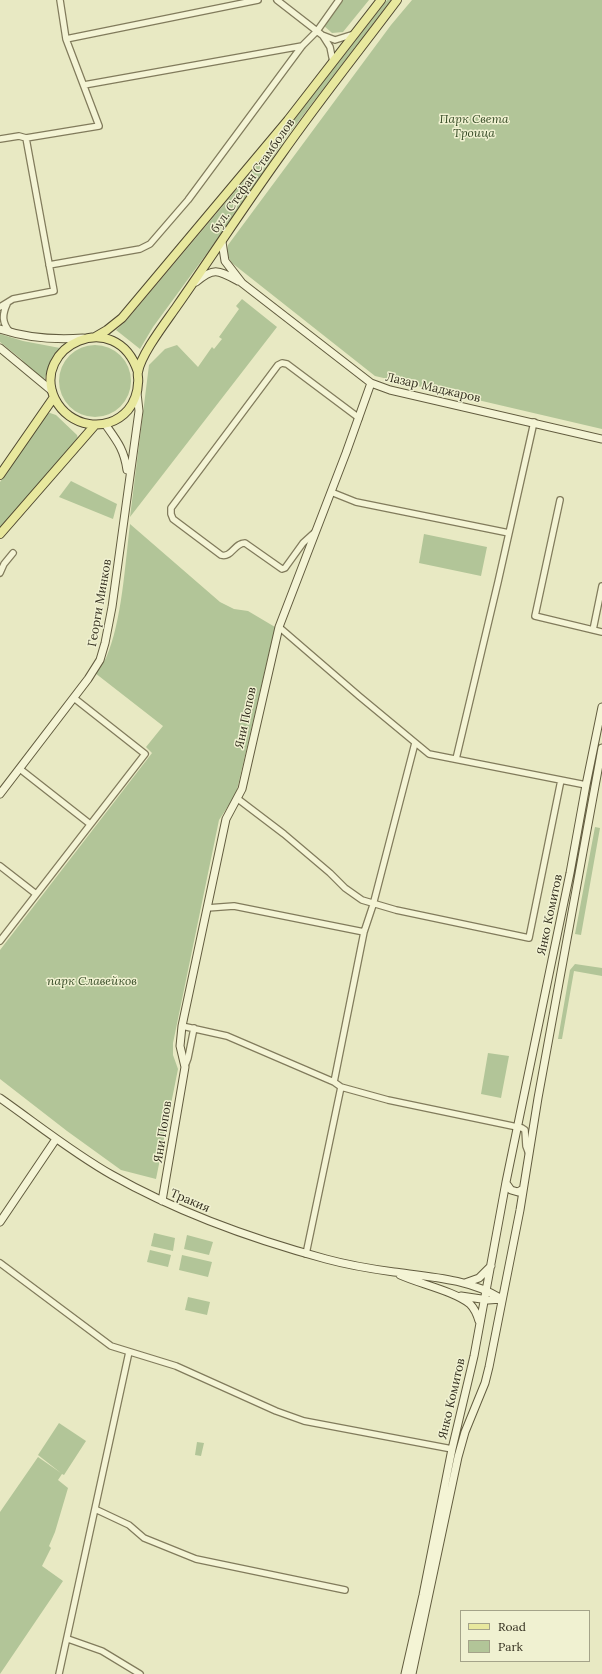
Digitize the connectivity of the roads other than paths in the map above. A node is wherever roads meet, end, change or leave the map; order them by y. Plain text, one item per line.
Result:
1 (60, 0) edge
2 (258, 0) edge
3 (277, 0) edge
4 (339, 0) edge
5 (381, 0) edge
6 (397, 0) edge
7 (317, 31) junction
8 (354, 34) junction
9 (322, 35) junction
10 (66, 39) junction
11 (302, 46) junction
12 (332, 63) junction
13 (84, 85) junction
14 (26, 138) junction
15 (0, 139) edge
16 (222, 242) junction
17 (49, 265) junction
18 (242, 283) junction
19 (192, 285) junction
20 (7, 304) junction
21 (0, 307) edge
22 (0, 329) edge
23 (10, 332) junction
24 (89, 338) junction
25 (0, 348) edge
26 (138, 372) junction
27 (371, 383) junction
28 (137, 393) junction
29 (53, 394) junction
30 (359, 418) junction
31 (534, 422) junction
32 (105, 424) junction
33 (95, 425) junction
34 (602, 439) edge
35 (0, 475) edge
36 (128, 478) junction
37 (331, 492) junction
38 (560, 500) dead end
39 (316, 532) junction
40 (509, 533) junction
41 (0, 534) edge
42 (13, 553) dead end
43 (0, 573) edge
44 (602, 586) edge
45 (279, 627) junction
46 (593, 630) junction
47 (602, 632) edge
48 (74, 698) junction
49 (602, 707) edge
50 (415, 743) junction
51 (602, 748) edge
52 (456, 759) junction
53 (20, 769) junction
54 (561, 780) junction
55 (586, 785) junction
56 (0, 794) edge
57 (238, 799) junction
58 (90, 824) junction
59 (0, 866) edge
60 (36, 894) junction
61 (373, 904) junction
62 (207, 908) junction
63 (364, 932) junction
64 (0, 941) edge
65 (182, 1026) junction
66 (194, 1028) junction
67 (184, 1067) junction
68 (334, 1082) junction
69 (341, 1087) junction
70 (0, 1098) edge
71 (517, 1127) junction
72 (56, 1139) junction
73 (529, 1154) junction
74 (506, 1182) junction
75 (523, 1189) junction
76 (162, 1201) junction
77 (0, 1222) edge
78 (306, 1254) junction
79 (0, 1263) edge
80 (491, 1266) junction
81 (394, 1272) junction
82 (464, 1283) junction
83 (486, 1290) junction
84 (451, 1294) junction
85 (502, 1299) junction
86 (484, 1300) junction
87 (480, 1323) junction
88 (129, 1352) junction
89 (452, 1449) junction
90 (95, 1509) junction
91 (345, 1590) dead end
92 (68, 1639) junction
93 (59, 1674) edge
94 (140, 1674) edge
95 (405, 1674) edge
96 (412, 1674) edge

1 - 10 street
2 - 10 street
3 - 7 street
4 - 7 street
5 - 8 main road, бул. Стефан Стамболов
6 - 16 main road, бул. Стефан Стамболов
7 - 9 street
7 - 11 street
8 - 9 street
8 - 12 main road, бул. Стефан Стамболов
9 - 12 street
10 - 13 street
11 - 13 street
11 - 17 street
12 - 24 main road, бул. Стефан Стамболов
13 - 14 street
14 - 15 street
14 - 17 street
16 - 18 main road, Лазар Маджаров
16 - 19 main road, бул. Стефан Стамболов
17 - 20 street
18 - 19 main road, Лазар Маджаров
18 - 27 main road, Лазар Маджаров
19 - 26 main road, бул. Стефан Стамболов
20 - 21 street
20 - 23 street
22 - 23 main road
23 - 24 main road
24 - 26 main road
24 - 29 main road
25 - 29 main road
26 - 28 main road
27 - 30 main road, Яни Попов
27 - 31 main road, Лазар Маджаров
28 - 32 main road
28 - 36 main road, Георги Минков
29 - 33 main road
29 - 35 main road
30 - 37 main road, Яни Попов
30 - 39 street
31 - 34 main road, Лазар Маджаров
31 - 40 street
32 - 33 main road
32 - 36 main road, Георги Минков
33 - 41 main road
36 - 48 main road, Георги Минков
37 - 39 main road, Яни Попов
37 - 40 street
38 - 46 street
39 - 45 main road, Яни Попов
40 - 52 street
42 - 43 street
44 - 46 street
45 - 50 street
45 - 57 main road, Яни Попов
46 - 47 street
48 - 53 main road, Георги Минков
48 - 58 street
49 - 55 main road, Янко Комитов
50 - 52 street
50 - 61 street
51 - 73 main road, Янко Комитов
52 - 54 street
53 - 56 main road, Георги Минков
53 - 58 street
54 - 55 street
54 - 61 street
55 - 71 main road, Янко Комитов
57 - 61 street
57 - 62 main road, Яни Попов
58 - 60 street
59 - 60 street
60 - 64 street
61 - 63 street
62 - 63 street
62 - 65 main road, Яни Попов
63 - 68 street
65 - 66 street
65 - 67 main road, Яни Попов
66 - 67 street, Яни Попов
66 - 68 street
67 - 76 main road, Яни Попов
68 - 69 street
69 - 71 street
69 - 78 street
70 - 72 main road, Тракия
71 - 73 street, Янко Комитов
71 - 74 main road, Янко Комитов
72 - 76 main road, Тракия
72 - 77 main road
73 - 75 main road, Янко Комитов
74 - 75 main road
74 - 80 main road, Янко Комитов
75 - 85 main road, Янко Комитов
76 - 78 main road, Тракия
78 - 81 main road, Тракия
79 - 88 street
80 - 82 main road
80 - 83 main road, Янко Комитов
81 - 82 main road, Тракия
81 - 84 main road, Тракия
82 - 83 main road, Тракия
83 - 85 main road, Тракия
83 - 86 main road, Янко Комитов
84 - 86 main road
84 - 87 main road
85 - 86 main road
85 - 96 main road, Янко Комитов
86 - 87 main road, Янко Комитов
87 - 89 main road, Янко Комитов
88 - 89 street
88 - 90 street
89 - 95 main road, Янко Комитов
90 - 91 street
90 - 92 street
92 - 93 street
92 - 94 street

